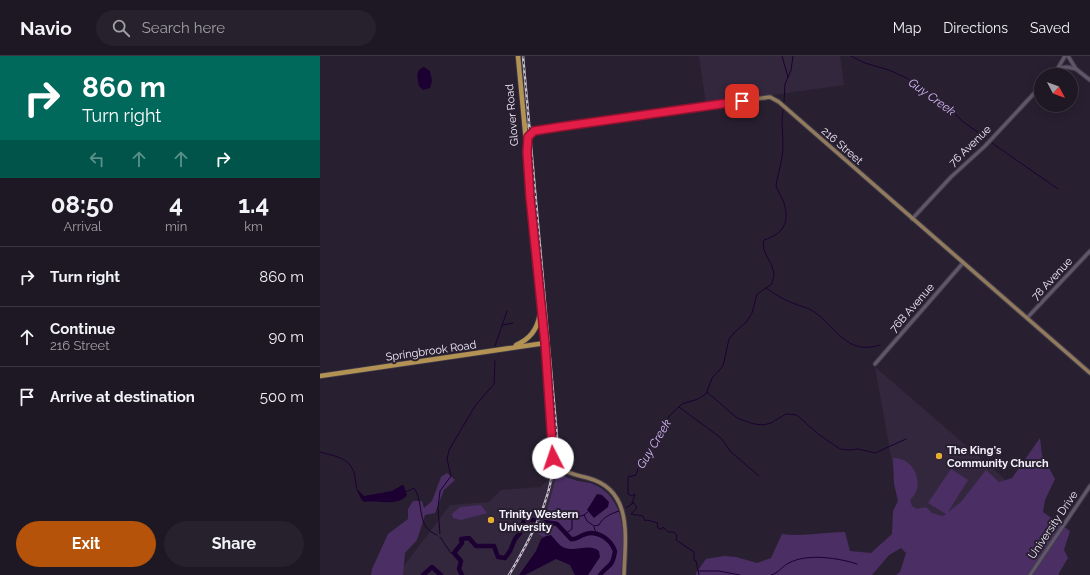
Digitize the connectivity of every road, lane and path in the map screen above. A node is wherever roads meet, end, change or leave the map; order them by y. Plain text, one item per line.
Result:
1 (517, 56) edge
2 (1065, 56) edge
3 (1068, 56) edge
4 (1058, 68) joint
5 (1072, 68) edge
6 (1075, 68) edge
7 (1078, 71) edge
8 (1090, 80) edge
9 (1034, 94) edge
10 (524, 127) junction
11 (559, 127) junction
12 (534, 131) junction
13 (527, 152) junction
14 (530, 197) junction
15 (912, 219) junction
16 (1090, 251) edge
17 (963, 263) junction
18 (540, 308) junction
19 (1027, 318) junction
20 (545, 343) junction
21 (504, 349) junction
22 (875, 364) dead end
23 (1090, 374) edge
24 (320, 376) edge
25 (1090, 486) edge
26 (624, 575) edge
27 (1030, 575) edge

1 - 10 highway, Glover Road
2 - 4 street
3 - 6 street
4 - 5 street
7 - 8 street
9 - 15 street, 76 Avenue
10 - 11 main road, 216 Street
10 - 12 main road
10 - 13 highway, Glover Road
10 - 14 highway, Glover Road
11 - 12 main road
11 - 15 main road, 216 Street
12 - 13 highway
13 - 14 highway, Glover Road
14 - 18 highway, Glover Road
15 - 17 main road, 216 Street
16 - 19 street, 78 Avenue
17 - 19 main road, 216 Street
17 - 22 street, 76B Avenue
18 - 20 highway, Glover Road
18 - 21 highway
19 - 23 main road, 216 Street
20 - 21 highway, Springbrook Road
20 - 26 main road, Glover Road
21 - 24 highway, Springbrook Road
25 - 27 street, University Drive

